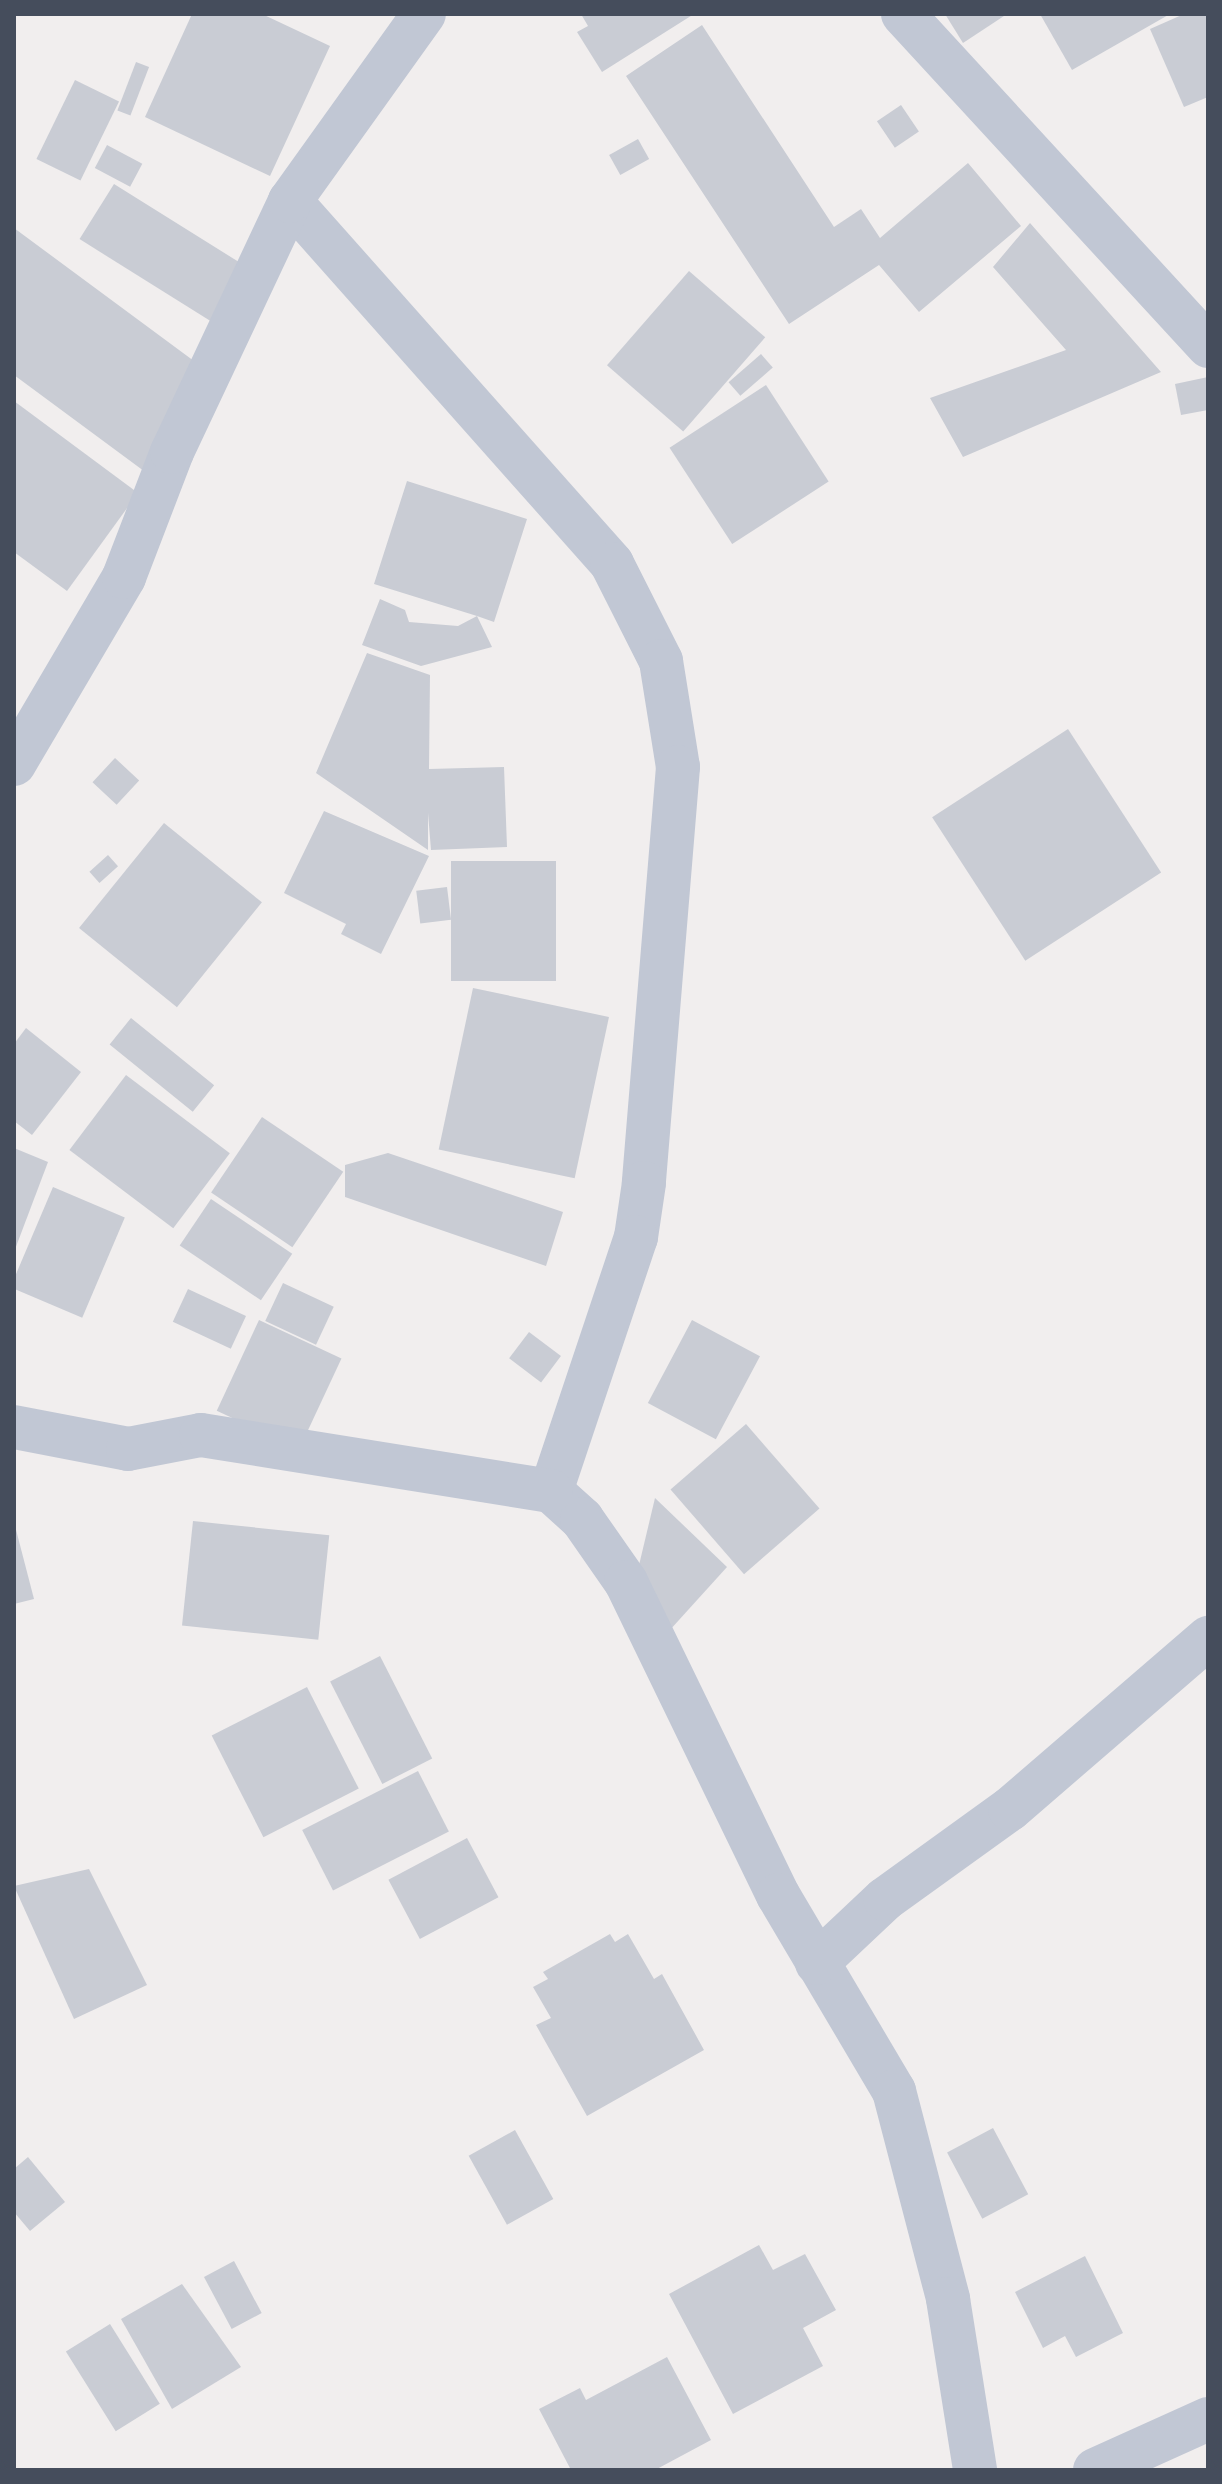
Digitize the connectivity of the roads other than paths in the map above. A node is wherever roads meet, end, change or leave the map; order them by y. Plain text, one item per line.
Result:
1 (424, 14) edge
2 (903, 14) edge
3 (290, 201) junction
4 (1208, 346) edge
5 (14, 764) edge
6 (14, 1427) edge
7 (551, 1491) junction
8 (1208, 1638) edge
9 (817, 1963) junction
10 (1208, 2419) edge
11 (975, 2470) edge
12 (1095, 2470) edge

1 - 3 street
2 - 4 street
3 - 5 street
3 - 7 street
6 - 7 street
7 - 9 street
8 - 9 street
9 - 11 street
10 - 12 street

